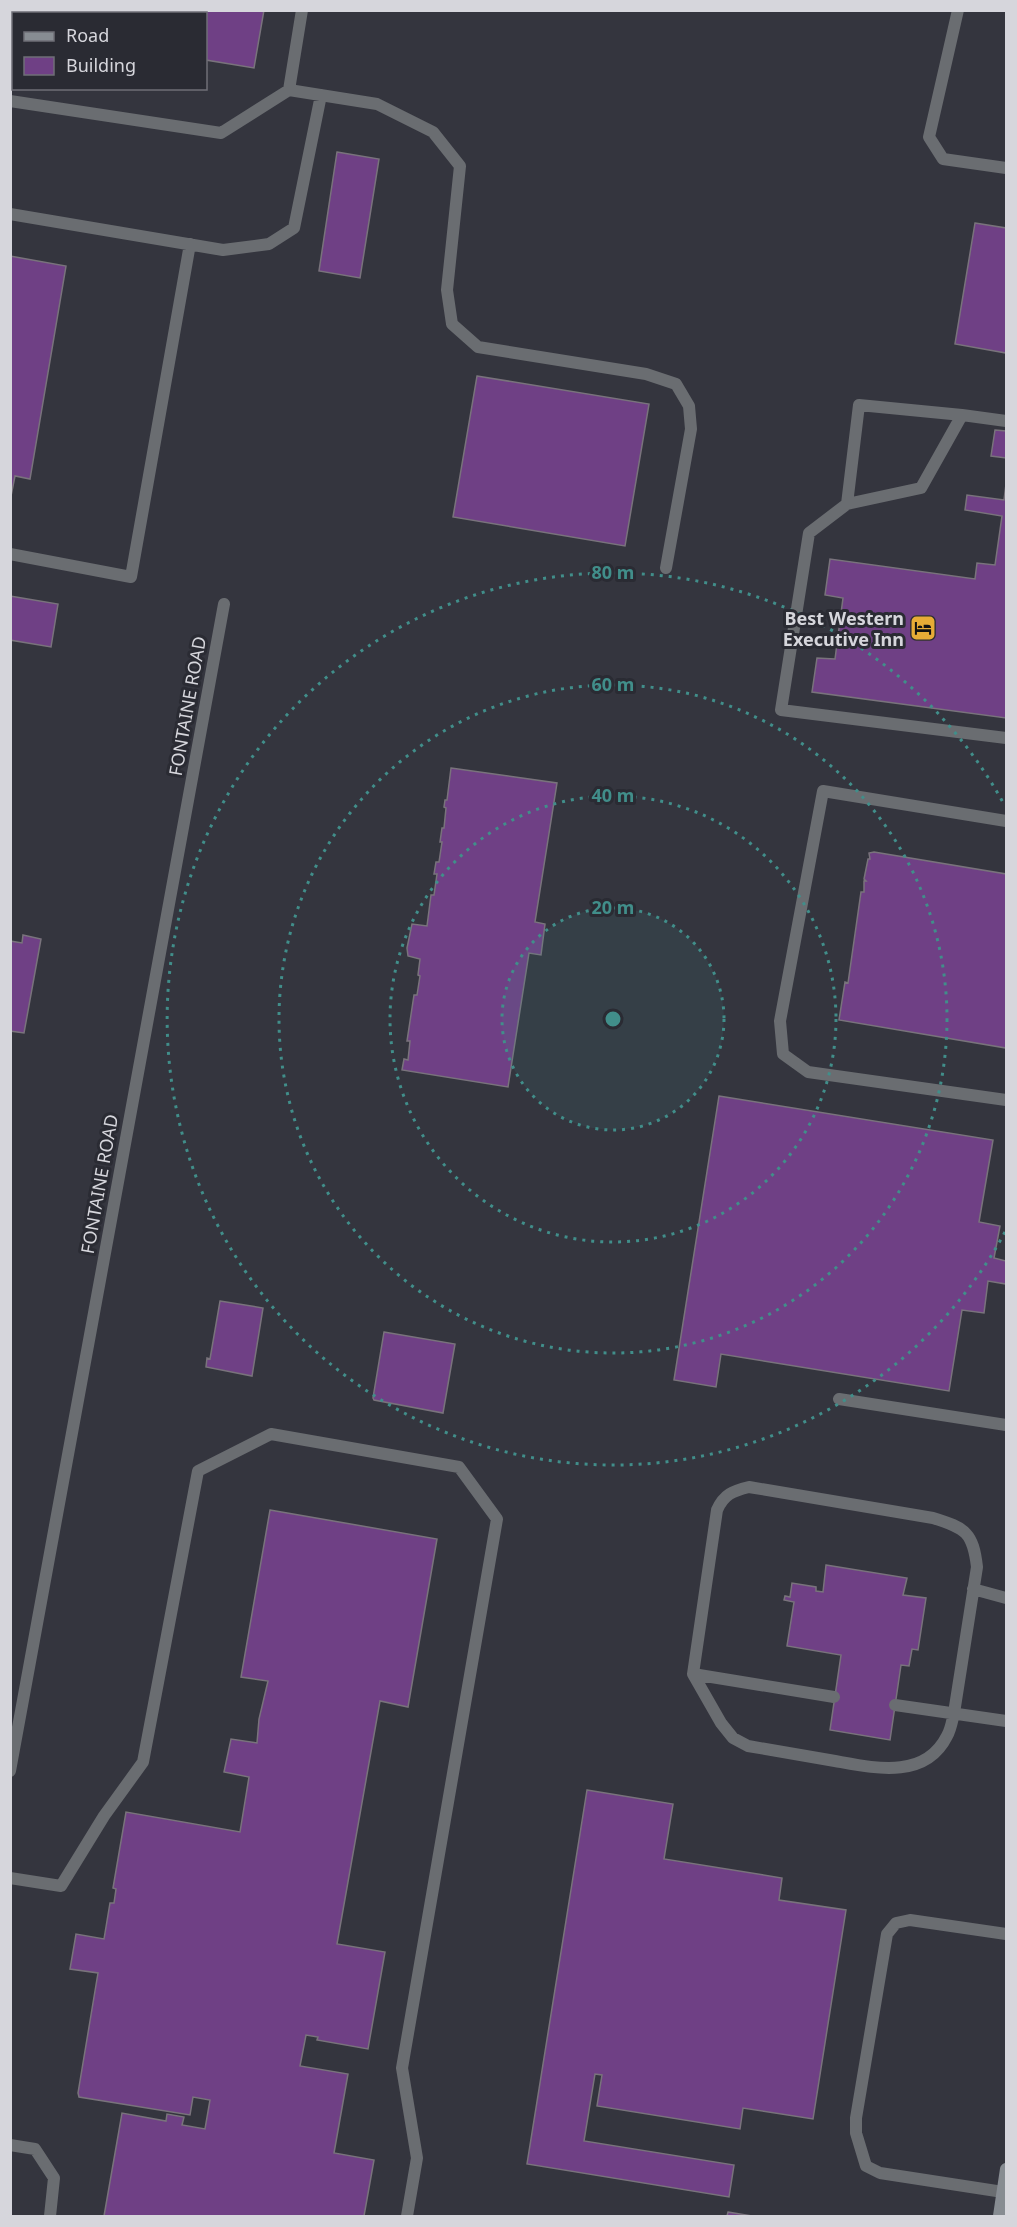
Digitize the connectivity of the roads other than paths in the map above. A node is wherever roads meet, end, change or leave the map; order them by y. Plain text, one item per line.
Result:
1 (302, 10) edge
2 (958, 10) edge
3 (289, 90) junction
4 (321, 95) junction
5 (10, 101) edge
6 (1006, 168) edge
7 (10, 214) edge
8 (190, 244) junction
9 (962, 415) junction
10 (1006, 421) edge
11 (847, 504) junction
12 (10, 554) edge
13 (666, 568) dead end
14 (224, 604) dead end
15 (1006, 738) edge
16 (1006, 821) edge
17 (1006, 1100) edge
18 (839, 1399) dead end
19 (1006, 1425) edge
20 (973, 1589) junction
21 (1006, 1598) edge
22 (693, 1674) junction
23 (834, 1697) dead end
24 (895, 1705) dead end
25 (954, 1713) junction
26 (1006, 1721) edge
27 (10, 1771) edge
28 (10, 1878) edge
29 (1006, 1934) edge
30 (10, 2145) edge
31 (1006, 2169) edge
32 (1003, 2192) junction
33 (50, 2217) edge
34 (407, 2217) edge
35 (999, 2217) edge

1 - 3 street
2 - 6 street
3 - 4 street
3 - 5 street
4 - 8 street
4 - 13 street
7 - 8 street
8 - 12 street
9 - 10 street
9 - 11 street
9 - 11 street
11 - 15 street
14 - 27 street, FONTAINE ROAD
16 - 17 street
18 - 19 street
20 - 21 street
20 - 22 street
20 - 25 street
22 - 23 street
22 - 25 street
24 - 25 street
25 - 26 street
28 - 34 street
29 - 32 street
30 - 33 street
31 - 32 main road
32 - 35 main road

